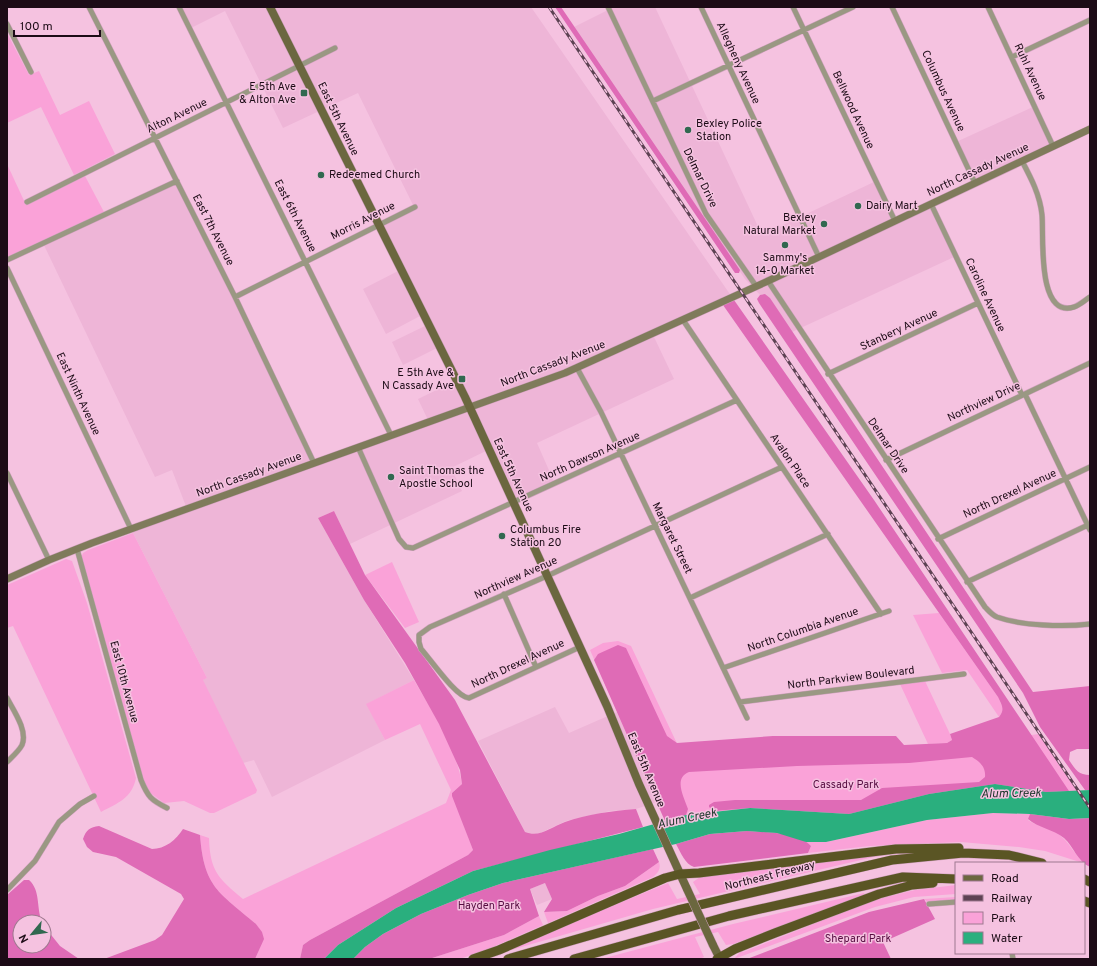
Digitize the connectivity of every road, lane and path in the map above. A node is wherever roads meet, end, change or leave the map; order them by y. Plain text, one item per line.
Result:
1 (89, 7) edge
2 (179, 7) edge
3 (270, 7) edge
4 (608, 7) edge
5 (701, 7) edge
6 (793, 7) edge
7 (853, 7) edge
8 (892, 7) edge
9 (988, 7) edge
10 (1090, 20) edge
11 (7, 24) edge
12 (804, 30) junction
13 (335, 48) dead end
14 (1012, 57) junction
15 (729, 65) junction
16 (299, 66) junction
17 (31, 72) dead end
18 (653, 101) junction
19 (227, 102) junction
20 (1089, 131) edge
21 (155, 137) junction
22 (1053, 146) junction
23 (1022, 161) junction
24 (177, 181) junction
25 (975, 183) junction
26 (27, 202) dead end
27 (931, 204) junction
28 (415, 207) dead end
29 (895, 221) junction
30 (378, 224) junction
31 (819, 257) junction
32 (7, 260) edge
33 (306, 261) junction
34 (7, 268) edge
35 (768, 281) junction
36 (756, 286) junction
37 (235, 297) junction
38 (1090, 297) edge
39 (978, 303) junction
40 (683, 320) junction
41 (1090, 363) edge
42 (577, 368) junction
43 (828, 374) junction
44 (1023, 394) junction
45 (737, 400) junction
46 (470, 407) junction
47 (391, 435) junction
48 (358, 447) junction
49 (621, 454) junction
50 (886, 460) junction
51 (314, 463) junction
52 (782, 467) junction
53 (1090, 467) edge
54 (7, 473) edge
55 (1065, 479) junction
56 (514, 502) junction
57 (655, 526) junction
58 (1089, 527) edge
59 (131, 529) junction
60 (828, 534) junction
61 (938, 539) junction
62 (77, 549) junction
63 (49, 560) junction
64 (547, 576) junction
65 (7, 579) edge
66 (967, 582) junction
67 (504, 594) junction
68 (690, 598) junction
69 (889, 611) dead end
70 (881, 614) junction
71 (1090, 624) edge
72 (580, 647) junction
73 (536, 667) junction
74 (723, 668) junction
75 (964, 674) dead end
76 (7, 698) edge
77 (465, 698) joint
78 (740, 702) junction
79 (747, 718) dead end
80 (7, 762) edge
81 (94, 796) dead end
82 (168, 808) dead end
83 (1000, 854) junction
84 (1038, 862) edge
85 (680, 874) junction
86 (955, 880) edge
87 (955, 880) edge
88 (7, 890) edge
89 (955, 902) edge
90 (929, 904) dead end
91 (473, 959) edge
92 (508, 959) edge
93 (574, 959) edge
94 (719, 959) edge

1 - 21 street, East 7th Avenue
2 - 19 street, East 6th Avenue
3 - 16 main road, East 5th Avenue
4 - 18 street, Delmar Drive
5 - 15 street, Allegheny Avenue
6 - 12 street, Bellwood Avenue
7 - 12 street
8 - 25 street, Columbus Avenue
9 - 14 street, Ruhl Avenue
10 - 14 street
11 - 17 street
12 - 15 street
12 - 29 street, Bellwood Avenue
13 - 16 street, Alton Avenue
14 - 22 street, Ruhl Avenue
15 - 18 street
15 - 31 street, Allegheny Avenue
16 - 19 street, Alton Avenue
16 - 30 main road, East 5th Avenue
18 - 36 street, Delmar Drive
19 - 21 street, Alton Avenue
19 - 33 street, East 6th Avenue
20 - 22 street, North Cassady Avenue
21 - 24 street, East 7th Avenue
21 - 26 street, Alton Avenue
22 - 23 street, North Cassady Avenue
23 - 25 street, North Cassady Avenue
23 - 38 street
24 - 32 street
24 - 37 street, East 7th Avenue
25 - 27 street, North Cassady Avenue
27 - 29 street, North Cassady Avenue
27 - 39 street, Caroline Avenue
28 - 30 street, Morris Avenue
29 - 31 street, North Cassady Avenue
30 - 33 street, Morris Avenue
30 - 46 main road, East 5th Avenue
31 - 35 street, North Cassady Avenue
33 - 37 street, Morris Avenue
33 - 47 street, East 6th Avenue
34 - 59 street, East Ninth Avenue
35 - 36 street, North Cassady Avenue
35 - 43 street, Delmar Drive
36 - 40 street, North Cassady Avenue
37 - 51 street, East 7th Avenue
39 - 43 street, Stanbery Avenue
39 - 44 street, Caroline Avenue
40 - 42 street, North Cassady Avenue
40 - 45 street, Avalon Place
41 - 44 street, Northview Drive
42 - 46 street, North Cassady Avenue
42 - 49 street, Margaret Street
43 - 50 street, Delmar Drive
44 - 50 street, Northview Drive
44 - 55 street, Caroline Avenue
45 - 49 street, North Dawson Avenue
45 - 52 street, Avalon Place
46 - 47 street, North Cassady Avenue
46 - 56 main road, East 5th Avenue
47 - 48 street, North Cassady Avenue
48 - 51 street, North Cassady Avenue
48 - 56 street, North Dawson Avenue
49 - 56 street, North Dawson Avenue
49 - 57 street, Margaret Street
50 - 61 street, Delmar Drive
51 - 59 street, North Cassady Avenue
52 - 57 street, Northview Avenue
52 - 60 street, Avalon Place
53 - 55 street, North Drexel Avenue
54 - 63 street
55 - 58 street, Caroline Avenue
55 - 61 street, North Drexel Avenue
56 - 64 main road, East 5th Avenue
57 - 64 street, Northview Avenue
57 - 68 street, Margaret Street
58 - 66 street
59 - 62 street, North Cassady Avenue
60 - 68 street
60 - 70 street, Avalon Place
61 - 66 street, Delmar Drive
62 - 63 street, North Cassady Avenue
62 - 82 street, East 10th Avenue
63 - 65 street, North Cassady Avenue
64 - 67 street, Northview Avenue
64 - 72 main road, East 5th Avenue
66 - 71 street, Delmar Drive
67 - 73 street
67 - 77 street, Northview Avenue
68 - 74 street, Margaret Street
69 - 70 street, North Columbia Avenue
70 - 74 street, North Columbia Avenue
72 - 73 street, North Drexel Avenue
72 - 85 main road, East 5th Avenue
73 - 77 street, North Drexel Avenue
74 - 78 street, Margaret Street
75 - 78 street, North Parkview Boulevard
76 - 80 street
78 - 79 street, Margaret Street
81 - 88 street
83 - 84 highway, Northeast Freeway
83 - 85 highway
83 - 92 highway, Northeast Freeway
85 - 91 highway
85 - 94 main road, East 5th Avenue, bridge
86 - 94 highway
87 - 93 highway
89 - 90 street

